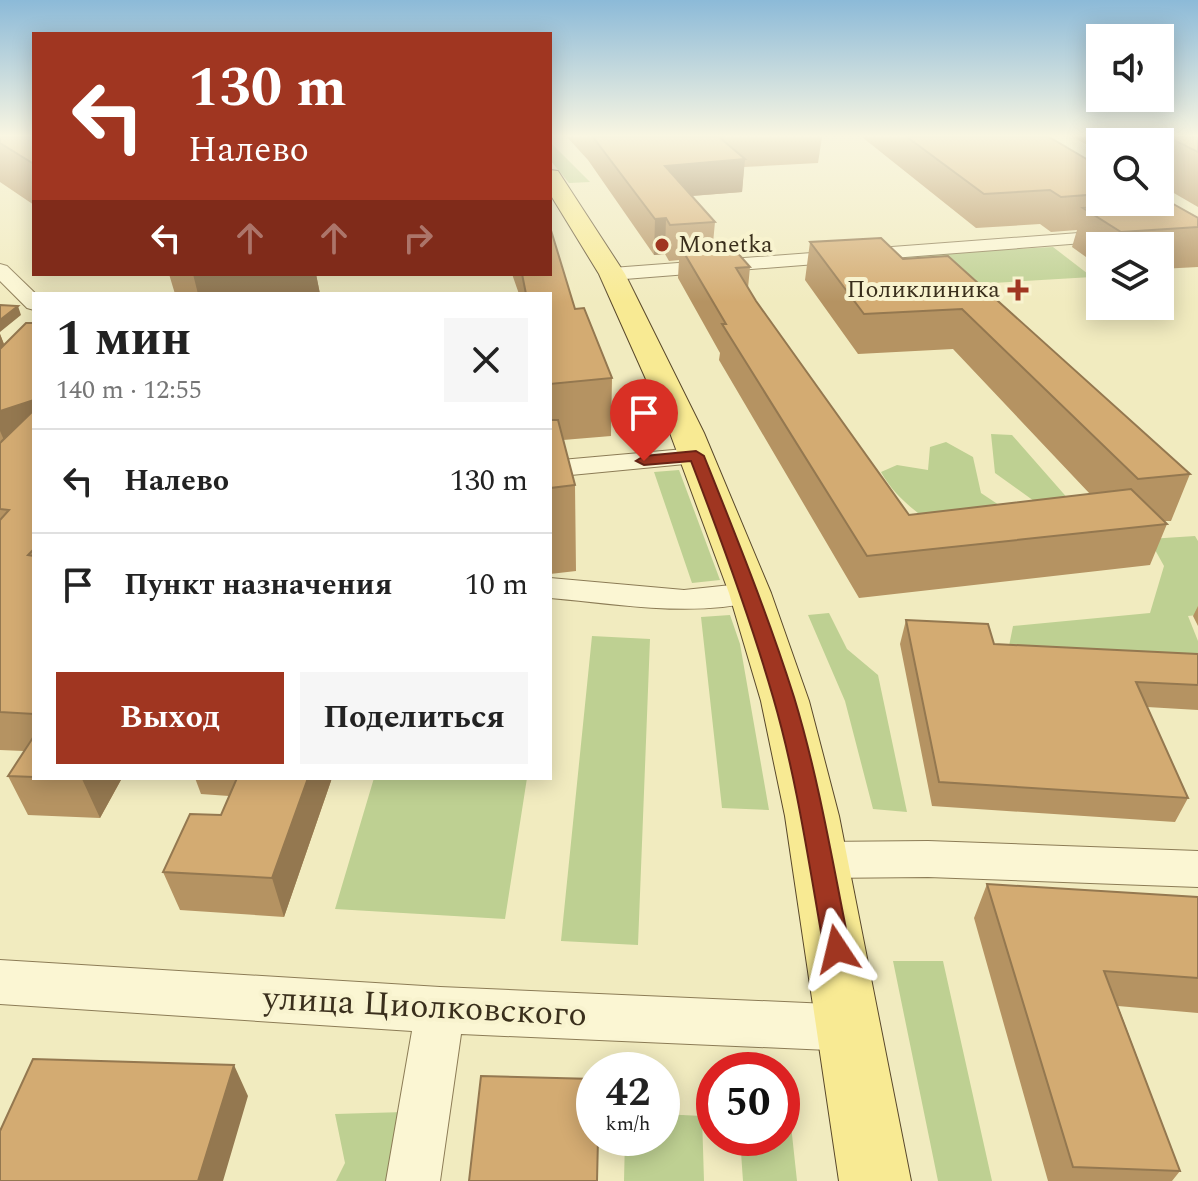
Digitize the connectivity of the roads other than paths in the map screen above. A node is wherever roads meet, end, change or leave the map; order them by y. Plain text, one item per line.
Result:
1 (560, 192) edge
2 (1198, 229) edge
3 (0, 270) edge
4 (612, 274) junction
5 (32, 302) edge
6 (591, 438) dead end
7 (696, 456) junction
8 (600, 465) junction
9 (552, 469) edge
10 (552, 588) edge
11 (750, 593) junction
12 (820, 860) junction
13 (1198, 869) edge
14 (0, 982) edge
15 (440, 1010) junction
16 (851, 1028) junction
17 (413, 1181) edge
18 (875, 1181) edge

1 - 4 main road
2 - 4 street
3 - 5 street
4 - 7 main road
6 - 8 street
7 - 8 street
7 - 11 main road
8 - 9 street
10 - 11 street
11 - 12 main road
12 - 13 street
12 - 16 main road
14 - 15 street, улица Циолковского
15 - 16 street, улица Циолковского
15 - 17 street
16 - 18 main road

